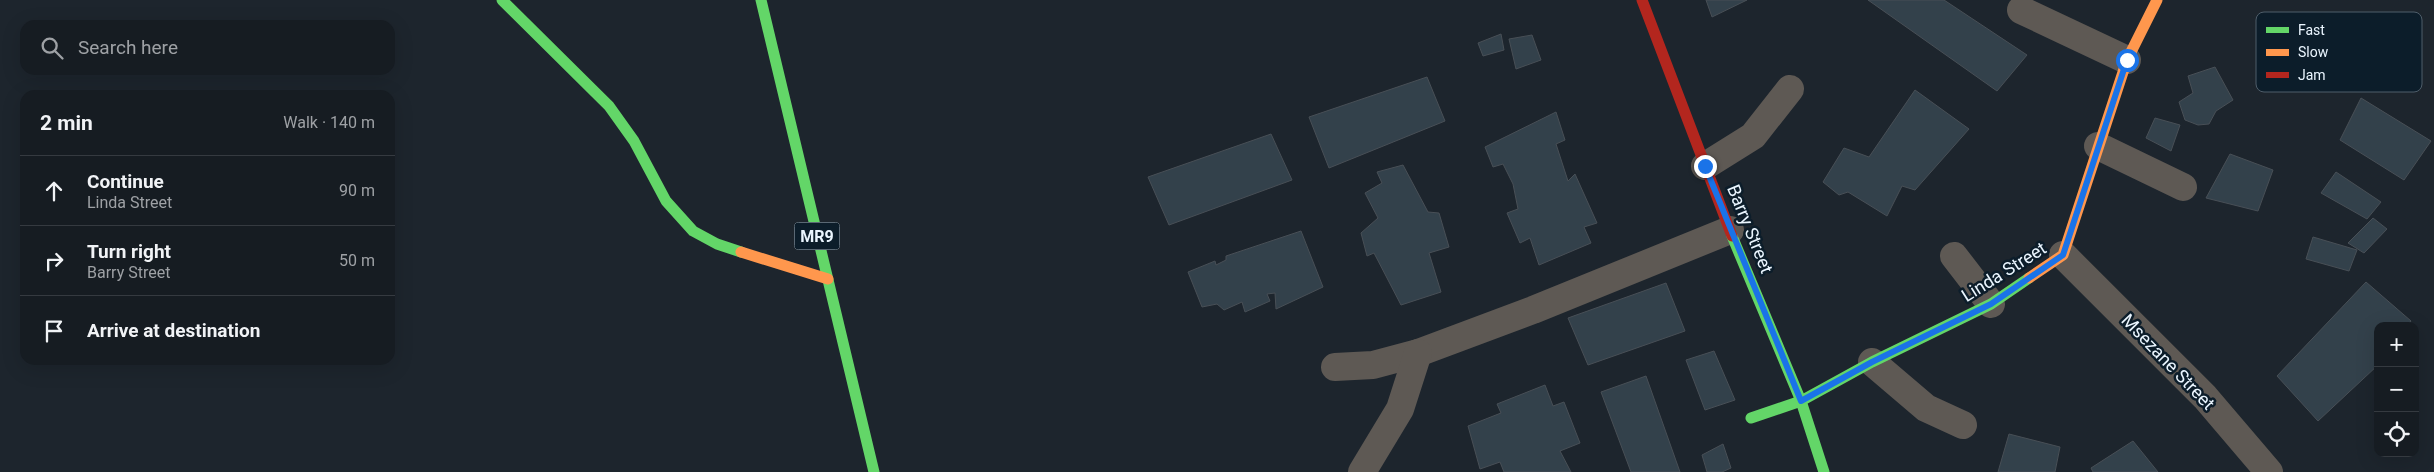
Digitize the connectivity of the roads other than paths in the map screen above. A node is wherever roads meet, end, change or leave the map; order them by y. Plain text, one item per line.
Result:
1 (502, 0) edge
2 (761, 0) edge
3 (1642, 0) edge
4 (2157, 0) edge
5 (2021, 10) dead end
6 (2127, 60) junction
7 (1790, 89) dead end
8 (2098, 146) junction
9 (1705, 166) junction
10 (2183, 187) dead end
11 (1730, 230) junction
12 (2063, 255) junction
13 (1954, 256) dead end
14 (828, 279) junction
15 (1991, 304) junction
16 (1418, 353) junction
17 (1872, 362) junction
18 (1335, 366) dead end
19 (1801, 401) junction
20 (1751, 418) dead end
21 (1963, 425) dead end
22 (874, 472) edge
23 (1362, 472) edge
24 (1824, 472) edge
25 (2269, 472) edge

1 - 14 street
2 - 14 street, MR9
3 - 9 street, Barry Street
4 - 6 street, Linda Street
5 - 6 street
6 - 8 street, Linda Street
7 - 9 street
8 - 10 street
8 - 12 street, Linda Street
9 - 11 street, Barry Street
11 - 16 street
11 - 19 street, Barry Street
12 - 15 street, Linda Street
12 - 25 street, Msezane Street
13 - 15 street
14 - 22 street, MR9
15 - 17 street, Linda Street
16 - 18 street
16 - 23 street
17 - 19 street, Linda Street
17 - 21 street
19 - 20 street, Linda Street
19 - 24 street, Barry Street

